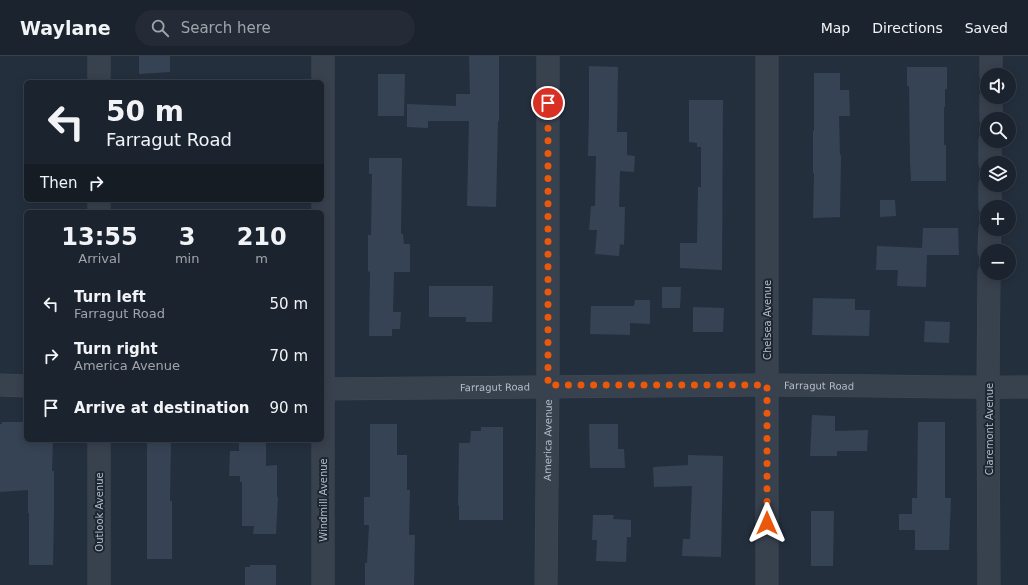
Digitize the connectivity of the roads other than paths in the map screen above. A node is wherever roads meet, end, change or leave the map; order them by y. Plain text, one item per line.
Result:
1 (99, 56) edge
2 (322, 56) edge
3 (548, 56) edge
4 (767, 56) edge
5 (991, 56) edge
6 (991, 68) edge
7 (99, 80) edge
8 (322, 80) edge
9 (989, 280) edge
10 (0, 385) edge
11 (548, 385) junction
12 (767, 385) junction
13 (24, 386) edge
14 (988, 387) junction
15 (1028, 387) edge
16 (324, 389) edge
17 (99, 442) edge
18 (322, 442) edge
19 (99, 585) edge
20 (323, 585) edge
21 (546, 585) edge
22 (767, 585) edge
23 (989, 585) edge

1 - 7 street
2 - 8 street, Windmill Avenue
3 - 11 street, America Avenue
4 - 12 street, Chelsea Avenue
5 - 6 street
9 - 14 street, Claremont Avenue
10 - 13 street
11 - 12 street, Farragut Road
11 - 16 street, Farragut Road
11 - 21 street, America Avenue
12 - 14 street, Farragut Road
12 - 22 street, Chelsea Avenue
14 - 15 street, Farragut Road
14 - 23 street, Claremont Avenue
17 - 19 street, Outlook Avenue
18 - 20 street, Windmill Avenue

